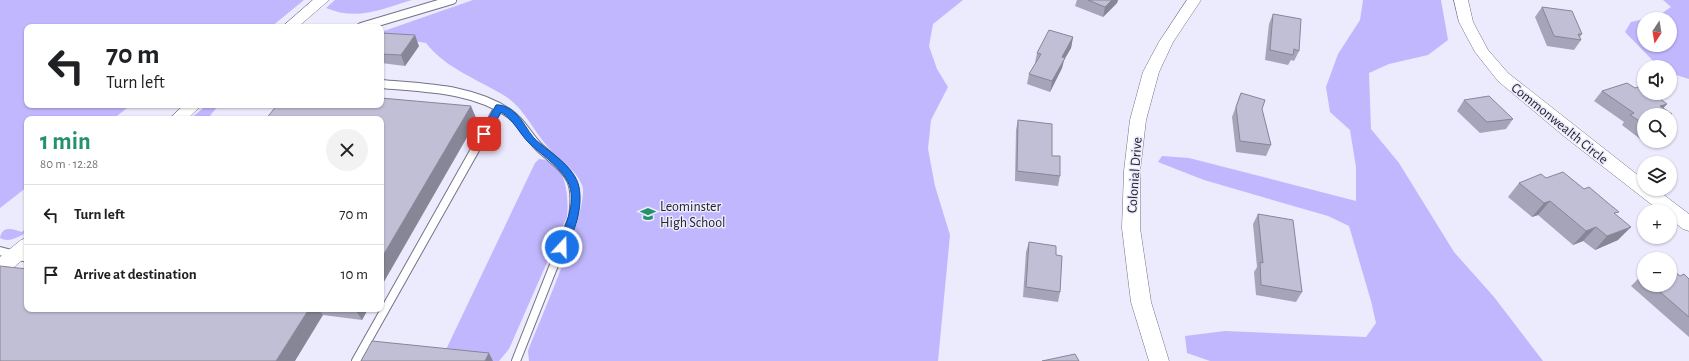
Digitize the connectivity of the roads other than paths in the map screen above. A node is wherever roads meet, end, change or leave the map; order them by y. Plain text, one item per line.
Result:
1 (322, 0) edge
2 (452, 0) edge
3 (1194, 0) edge
4 (1461, 0) edge
5 (294, 24) edge
6 (371, 24) edge
7 (384, 84) edge
8 (499, 107) junction
9 (190, 108) edge
10 (181, 116) edge
11 (1689, 224) edge
12 (384, 311) edge
13 (384, 312) edge
14 (356, 361) edge
15 (516, 361) edge
16 (1159, 361) edge

1 - 5 street
2 - 6 lane
3 - 16 street, Colonial Drive
4 - 11 street, Commonwealth Circle
7 - 8 lane
8 - 12 lane
8 - 15 lane
9 - 10 street
13 - 14 lane

